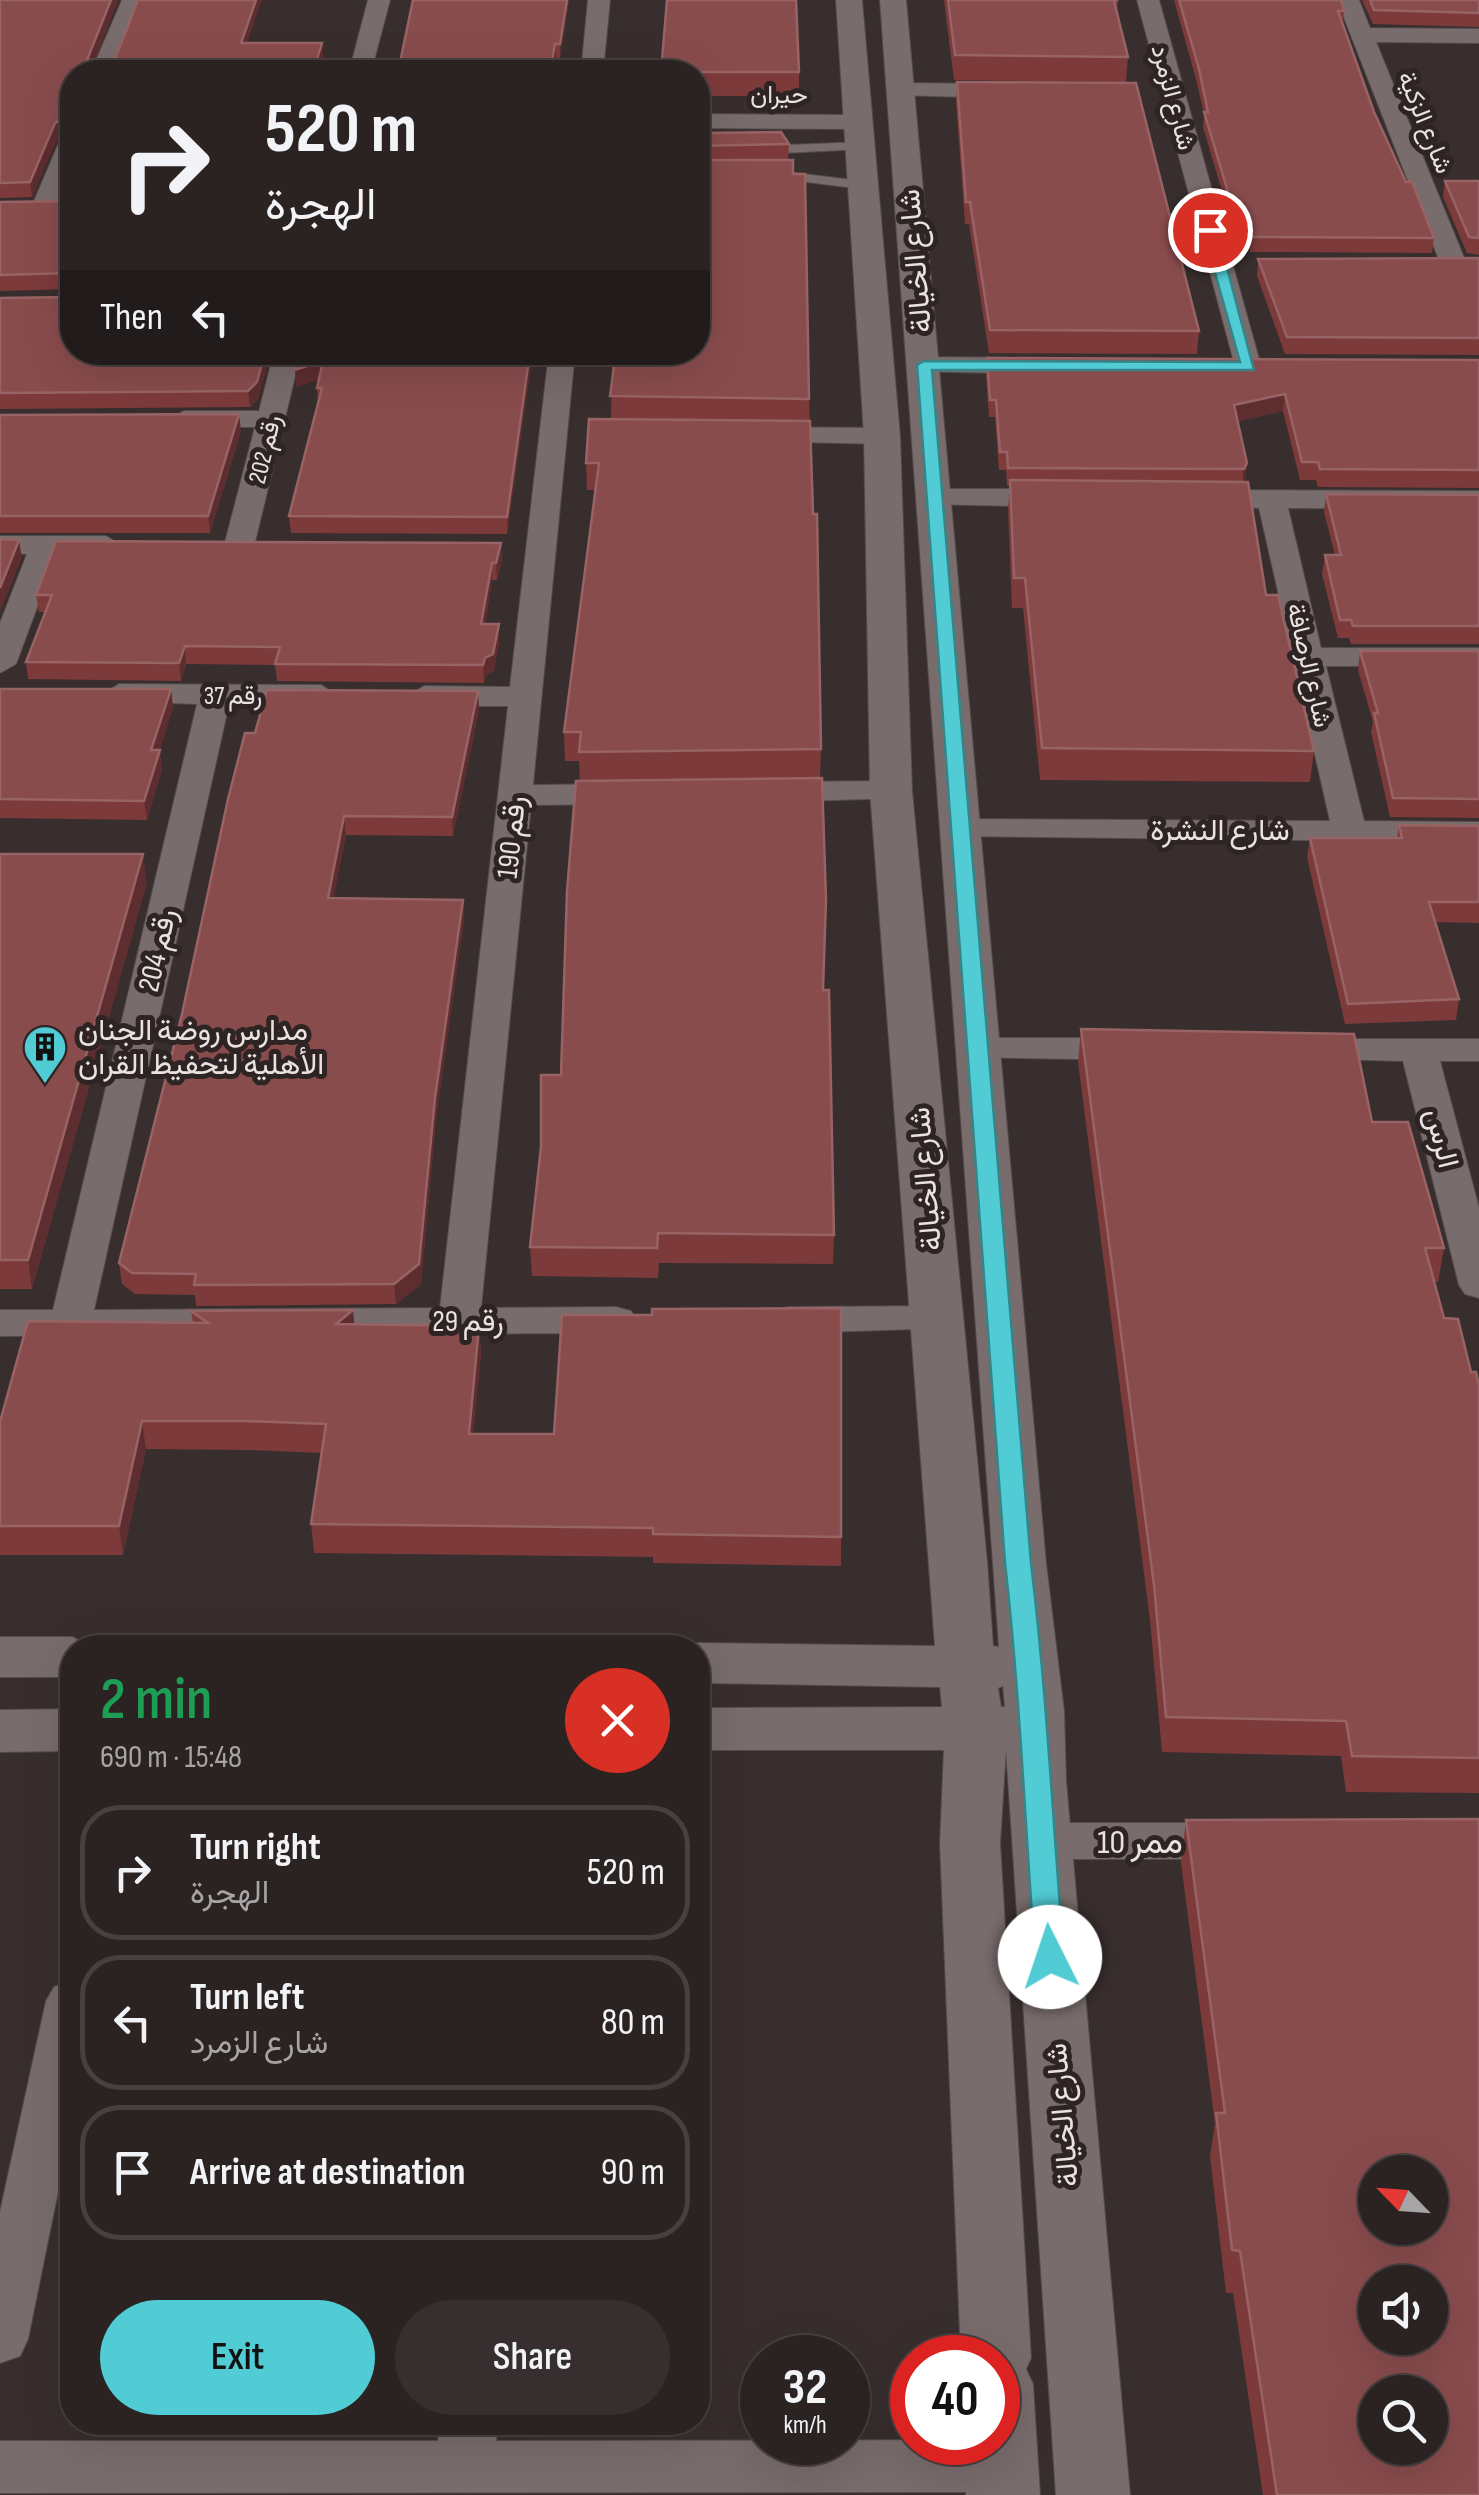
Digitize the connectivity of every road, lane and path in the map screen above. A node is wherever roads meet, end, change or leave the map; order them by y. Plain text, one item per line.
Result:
1 (134, 0) edge
2 (378, 0) edge
3 (599, 0) edge
4 (849, 0) edge
5 (894, 0) edge
6 (1148, 0) edge
7 (1348, 0) edge
8 (1362, 35) junction
9 (1479, 36) edge
10 (107, 60) edge
11 (363, 60) edge
12 (593, 60) edge
13 (901, 90) junction
14 (1036, 92) edge
15 (710, 123) edge
16 (755, 150) edge
17 (861, 151) junction
18 (60, 168) edge
19 (757, 176) edge
20 (14, 208) edge
21 (43, 208) junction
22 (60, 208) edge
23 (1456, 265) edge
24 (285, 365) edge
25 (562, 365) edge
26 (924, 365) junction
27 (1077, 366) edge
28 (1210, 366) edge
29 (155, 419) edge
30 (271, 419) junction
31 (727, 434) edge
32 (882, 436) junction
33 (933, 498) junction
34 (1092, 498) edge
35 (1172, 499) edge
36 (1271, 499) junction
37 (1479, 500) edge
38 (0, 545) edge
39 (45, 545) junction
40 (142, 546) edge
41 (200, 546) edge
42 (239, 546) junction
43 (277, 546) edge
44 (503, 547) edge
45 (541, 547) junction
46 (890, 656) junction
47 (1308, 657) junction
48 (1479, 657) edge
49 (946, 658) junction
50 (0, 664) edge
51 (78, 694) edge
52 (215, 694) junction
53 (351, 696) edge
54 (390, 696) edge
55 (526, 696) junction
56 (892, 728) junction
57 (952, 740) junction
58 (891, 792) junction
59 (732, 793) edge
60 (515, 794) junction
61 (654, 794) edge
62 (962, 830) junction
63 (1349, 831) junction
64 (1479, 832) edge
65 (138, 858) edge
66 (178, 858) junction
67 (977, 1049) junction
68 (1169, 1050) edge
69 (1266, 1050) edge
70 (1419, 1050) junction
71 (1479, 1050) edge
72 (1477, 1270) edge
73 (937, 1319) junction
74 (658, 1320) edge
75 (758, 1320) edge
76 (459, 1321) junction
77 (72, 1322) junction
78 (0, 1323) edge
79 (988, 1562) junction
80 (0, 1656) edge
81 (60, 1657) edge
82 (710, 1665) edge
83 (1002, 1698) junction
84 (710, 1728) edge
85 (60, 1730) edge
86 (0, 1731) edge
87 (1040, 1834) junction
88 (1280, 1841) edge
89 (970, 1843) junction
90 (60, 2057) edge
91 (995, 2335) edge
92 (0, 2339) edge
93 (467, 2444) edge
94 (0, 2466) edge
95 (1002, 2481) edge
96 (1093, 2495) edge

1 - 10 street
2 - 11 street
3 - 12 street
4 - 17 street, شارع الخيالة
5 - 13 street, شارع الخيالة
6 - 28 street, شارع الزمرد
7 - 8 street, شارع الزكية
8 - 9 street
8 - 23 street, شارع الزكية
13 - 14 street
13 - 26 street, شارع الخيالة
15 - 17 street, حيران
16 - 17 lane
17 - 19 lane
17 - 32 street, شارع الخيالة
18 - 21 street
20 - 21 street
21 - 22 street
24 - 30 street, رقم 202
25 - 45 street, رقم 190
26 - 27 street
26 - 33 street, شارع الخيالة
29 - 30 street
30 - 42 street, رقم 202
31 - 32 street
32 - 46 street, شارع الخيالة
33 - 34 street
33 - 49 street, شارع الخيالة
35 - 36 street
36 - 37 street
36 - 47 street, شارع الرصافة
38 - 39 street
39 - 40 street
39 - 50 street
41 - 42 street
42 - 43 street
44 - 45 street
45 - 55 street, رقم 190
46 - 49 street
46 - 56 street, شارع الخيالة
47 - 48 street
47 - 63 street, شارع الرصافة
49 - 57 street, شارع الخيالة
51 - 52 street, رقم 37
52 - 53 street, رقم 37
52 - 66 street, رقم 204
54 - 55 street
55 - 60 street, رقم 190
56 - 57 street
56 - 58 street, شارع الخيالة
57 - 62 street, شارع الخيالة
58 - 59 street
58 - 73 street, شارع الخيالة
60 - 61 street
60 - 76 street, رقم 190
62 - 63 street, شارع النشرة
62 - 67 street, شارع الخيالة
63 - 64 street, شارع النشرة
65 - 66 street
66 - 77 street, رقم 204
67 - 68 street
67 - 79 street, شارع الخيالة
69 - 70 street
70 - 71 street
70 - 72 street, الرس
73 - 75 street
73 - 79 street, شارع الخيالة
74 - 76 street, رقم 29
76 - 77 street, رقم 29
77 - 78 street, رقم 29
79 - 83 street, شارع الخيالة
80 - 81 street
82 - 83 street
83 - 84 street
83 - 87 street, شارع الخيالة
83 - 89 street, شارع الخيالة
85 - 86 street
87 - 88 street, ممر 10
87 - 89 street
87 - 96 street, شارع الخيالة
89 - 91 street, شارع الخيالة
90 - 92 street
93 - 94 street
93 - 95 street

